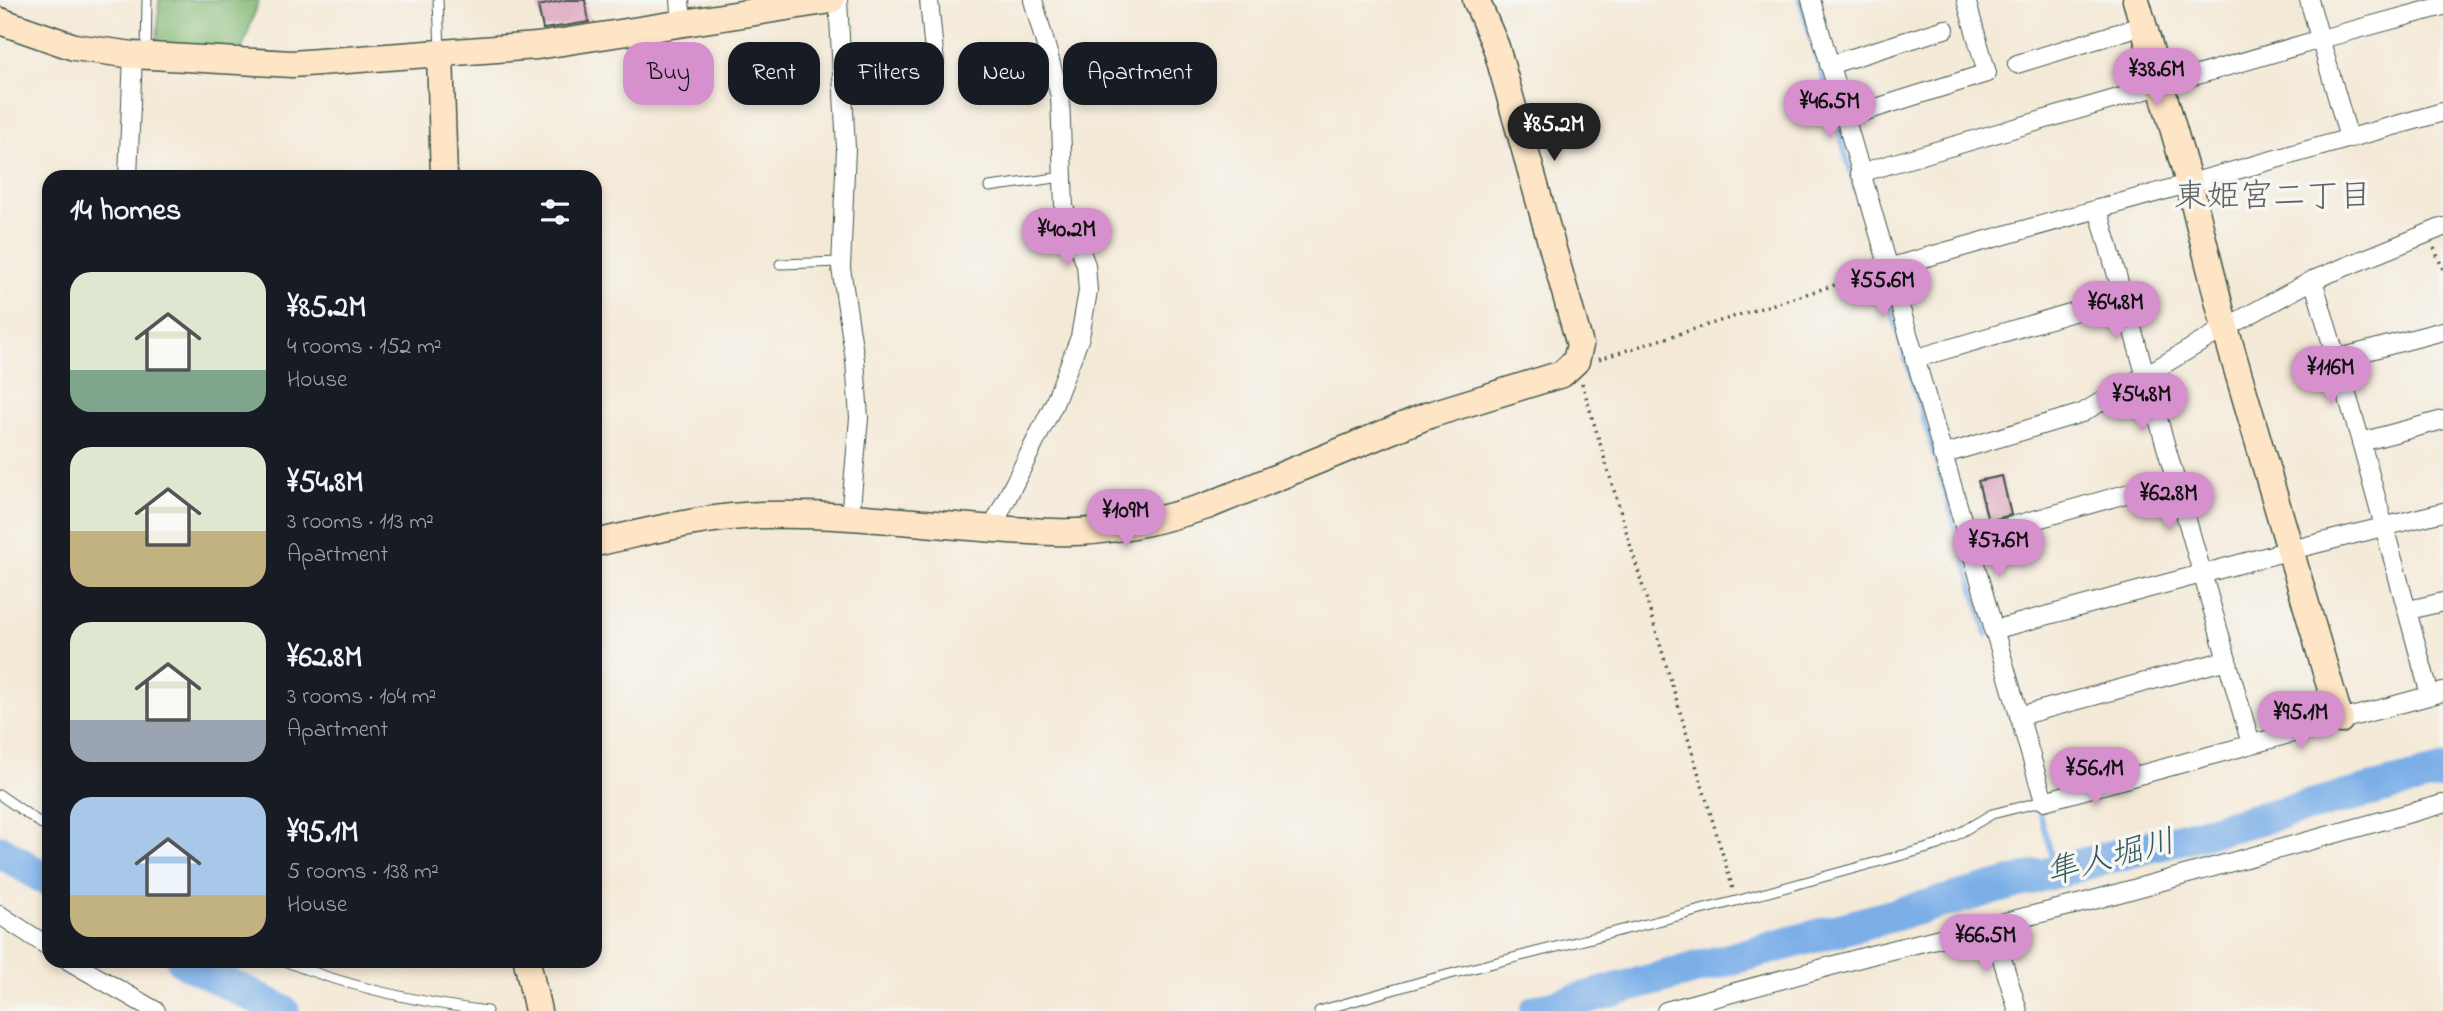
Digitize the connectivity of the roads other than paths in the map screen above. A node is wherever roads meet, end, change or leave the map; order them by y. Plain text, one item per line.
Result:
1 (147, 0) edge
2 (438, 0) edge
3 (831, 0) edge
4 (838, 0) edge
5 (929, 0) edge
6 (1033, 0) edge
7 (1475, 0) edge
8 (1811, 0) edge
9 (1966, 0) edge
10 (2309, 0) edge
11 (2443, 2) edge
12 (681, 11) edge
13 (2140, 12) edge
14 (0, 21) edge
15 (1945, 29) dead end
16 (2321, 39) junction
17 (933, 42) edge
18 (440, 54) junction
19 (140, 56) junction
20 (2017, 64) dead end
21 (1829, 65) junction
22 (2162, 86) junction
23 (2443, 112) edge
24 (1844, 118) junction
25 (2349, 138) junction
26 (129, 170) edge
27 (444, 170) edge
28 (1860, 173) junction
29 (1063, 177) junction
30 (2189, 183) junction
31 (989, 187) dead end
32 (2098, 209) junction
33 (2443, 227) edge
34 (841, 262) junction
35 (780, 264) dead end
36 (1888, 268) junction
37 (2313, 280) junction
38 (2124, 297) junction
39 (2225, 328) junction
40 (2443, 331) edge
41 (1914, 359) junction
42 (2336, 359) junction
43 (2146, 375) junction
44 (2443, 420) edge
45 (2361, 442) junction
46 (1942, 455) junction
47 (2175, 480) junction
48 (2443, 512) edge
49 (850, 518) junction
50 (2385, 527) junction
51 (992, 528) junction
52 (1967, 539) junction
53 (602, 542) edge
54 (2291, 550) junction
55 (2200, 574) junction
56 (2443, 602) edge
57 (2409, 610) junction
58 (1993, 630) junction
59 (2227, 660) junction
60 (2437, 694) edge
61 (2019, 716) junction
62 (2340, 720) junction
63 (2251, 744) junction
64 (0, 795) edge
65 (2043, 801) junction
66 (2443, 804) edge
67 (42, 823) edge
68 (0, 915) edge
69 (1992, 926) junction
70 (42, 942) edge
71 (81, 968) edge
72 (302, 968) edge
73 (529, 968) edge
74 (156, 1011) edge
75 (487, 1011) edge
76 (538, 1011) edge
77 (1319, 1011) edge
78 (1666, 1011) edge
79 (2018, 1011) edge

1 - 19 lane
2 - 18 lane
3 - 12 street
4 - 34 street
5 - 17 street
6 - 29 street
7 - 51 street
8 - 21 street
9 - 24 street
10 - 16 street
11 - 16 street
12 - 18 street
13 - 20 street
13 - 22 street
14 - 19 street
15 - 21 street
16 - 22 street
16 - 25 street
18 - 19 street
18 - 27 street
19 - 26 street
21 - 24 street
22 - 28 street
22 - 30 street
23 - 25 street
24 - 28 street
25 - 30 street
28 - 36 street
29 - 31 lane
29 - 51 street
30 - 32 street
30 - 39 street
32 - 36 street
32 - 38 street
33 - 37 street
34 - 35 lane
34 - 49 street
36 - 41 street
37 - 39 street
37 - 42 street
38 - 41 street
38 - 43 street
39 - 43 street
39 - 54 street
40 - 42 street
41 - 46 street
42 - 45 street
43 - 46 street
43 - 47 street
44 - 45 street
45 - 50 street
46 - 52 street
47 - 52 street
47 - 55 street
48 - 50 street
49 - 51 street
49 - 53 street
50 - 54 street
50 - 57 street
52 - 58 street
54 - 55 street
54 - 62 street
55 - 58 street
55 - 59 street
56 - 57 street
57 - 60 street
58 - 61 street
59 - 61 street
59 - 63 street
60 - 62 street
61 - 65 street
62 - 63 street
63 - 65 street
64 - 67 lane
65 - 77 lane
66 - 69 street
68 - 70 street
69 - 78 street
69 - 79 street
71 - 74 street
72 - 75 lane
73 - 76 street

